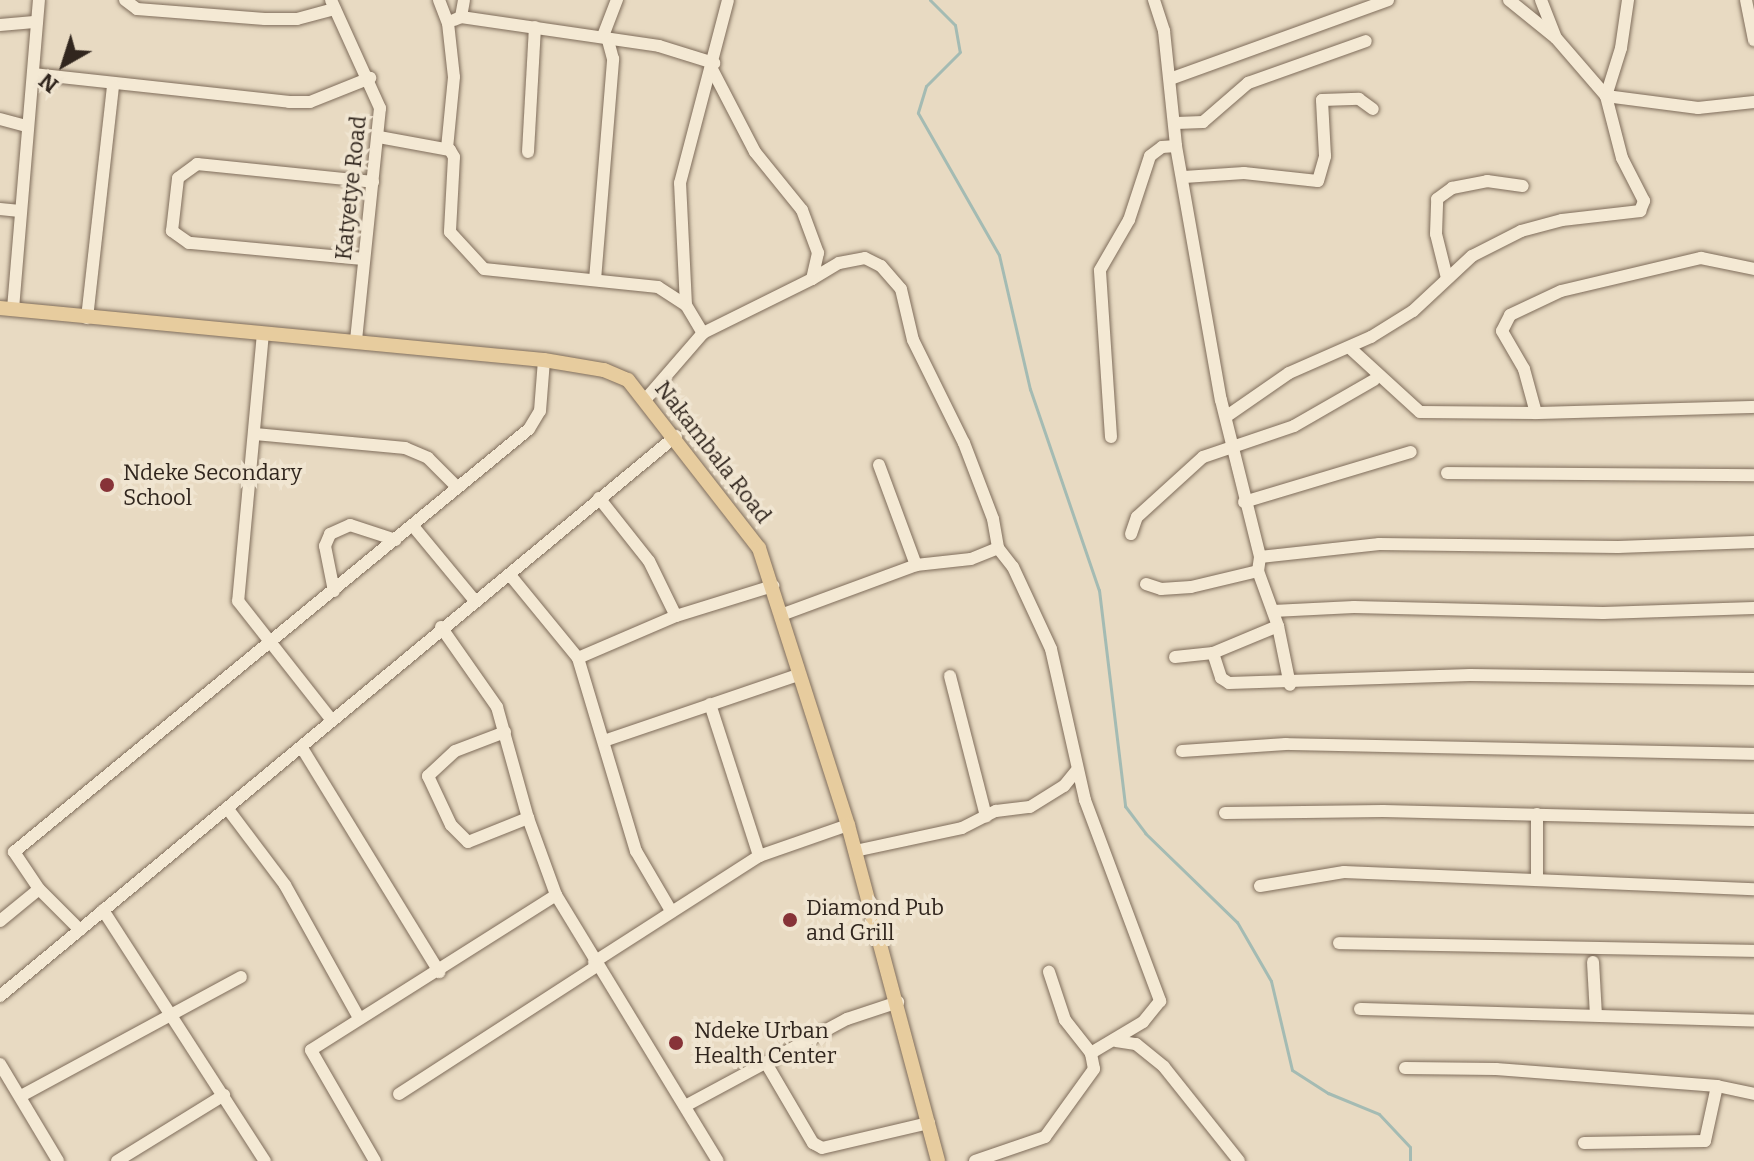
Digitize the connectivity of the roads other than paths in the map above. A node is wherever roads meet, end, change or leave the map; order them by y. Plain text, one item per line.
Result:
1 (39, 0) edge
2 (125, 0) edge
3 (439, 0) edge
4 (464, 0) edge
5 (617, 0) edge
6 (728, 0) edge
7 (1154, 0) edge
8 (1388, 0) edge
9 (1509, 0) edge
10 (1541, 0) edge
11 (1628, 0) edge
12 (1746, 0) edge
13 (333, 4) edge
14 (461, 17) junction
15 (37, 22) junction
16 (448, 23) junction
17 (0, 25) edge
18 (535, 27) junction
19 (605, 38) junction
20 (1556, 38) junction
21 (1754, 40) edge
22 (1366, 41) dead end
23 (713, 66) junction
24 (33, 74) junction
25 (370, 78) junction
26 (1170, 79) junction
27 (113, 85) junction
28 (1606, 96) junction
29 (1754, 102) edge
30 (1373, 109) dead end
31 (0, 119) edge
32 (1176, 123) junction
33 (27, 126) junction
34 (379, 137) junction
35 (1176, 146) junction
36 (447, 148) junction
37 (528, 152) dead end
38 (1184, 177) junction
39 (373, 182) junction
40 (1523, 186) dead end
41 (0, 209) edge
42 (20, 211) junction
43 (363, 259) junction
44 (1754, 269) edge
45 (1447, 278) junction
46 (812, 279) junction
47 (595, 280) junction
48 (686, 305) junction
49 (6, 308) edge
50 (87, 318) junction
51 (263, 333) junction
52 (703, 333) junction
53 (356, 342) junction
54 (1351, 349) junction
55 (544, 360) junction
56 (1374, 380) dead end
57 (645, 400) junction
58 (1754, 407) edge
59 (1536, 413) junction
60 (1227, 416) junction
61 (255, 434) junction
62 (676, 436) junction
63 (1111, 437) dead end
64 (1231, 444) junction
65 (1411, 452) dead end
66 (879, 465) dead end
67 (1447, 473) dead end
68 (1754, 475) edge
69 (457, 487) junction
70 (599, 498) junction
71 (1244, 502) junction
72 (413, 526) junction
73 (1131, 534) dead end
74 (396, 540) junction
75 (1754, 542) edge
76 (998, 548) junction
77 (1260, 557) junction
78 (916, 565) junction
79 (1258, 571) junction
80 (510, 575) junction
81 (1146, 584) dead end
82 (773, 586) junction
83 (334, 591) junction
84 (475, 601) junction
85 (1754, 608) edge
86 (1273, 611) junction
87 (781, 615) junction
88 (676, 616) junction
89 (1278, 626) junction
90 (441, 627) junction
91 (270, 640) junction
92 (1213, 653) junction
93 (1175, 657) dead end
94 (578, 658) junction
95 (798, 675) junction
96 (950, 676) dead end
97 (1754, 679) edge
98 (1290, 685) junction
99 (710, 704) junction
100 (331, 719) junction
101 (505, 732) junction
102 (604, 741) junction
103 (302, 748) junction
104 (1182, 751) dead end
105 (1754, 754) edge
106 (1076, 771) junction
107 (227, 808) junction
108 (1225, 813) dead end
109 (1537, 814) junction
110 (986, 816) junction
111 (528, 818) junction
112 (1754, 820) edge
113 (848, 825) junction
114 (855, 851) junction
115 (7, 852) edge
116 (759, 856) junction
117 (1537, 879) junction
118 (1260, 886) dead end
119 (39, 889) junction
120 (1754, 889) edge
121 (556, 895) junction
122 (103, 910) junction
123 (671, 911) junction
124 (0, 921) edge
125 (80, 930) junction
126 (1339, 943) dead end
127 (1754, 951) edge
128 (1593, 962) dead end
129 (596, 964) junction
130 (439, 972) junction
131 (1049, 972) dead end
132 (241, 977) dead end
133 (0, 996) edge
134 (898, 1002) junction
135 (1360, 1009) dead end
136 (1596, 1015) junction
137 (173, 1018) junction
138 (359, 1018) junction
139 (1754, 1021) edge
140 (1116, 1041) junction
141 (1091, 1053) junction
142 (766, 1063) junction
143 (0, 1064) edge
144 (1405, 1068) dead end
145 (1717, 1086) junction
146 (399, 1094) dead end
147 (1754, 1094) edge
148 (224, 1095) junction
149 (21, 1096) junction
150 (687, 1105) junction
151 (929, 1123) junction
152 (1584, 1143) dead end
153 (58, 1161) edge
154 (117, 1161) edge
155 (265, 1161) edge
156 (375, 1161) edge
157 (718, 1161) edge
158 (938, 1161) edge
159 (975, 1161) edge
160 (1239, 1161) edge

1 - 15 street
2 - 13 street
3 - 16 street
4 - 14 street
5 - 19 street
6 - 23 street
7 - 26 street
8 - 26 street
9 - 20 street
10 - 20 street
11 - 28 street
12 - 21 street
13 - 25 street, Katyetye Road
14 - 16 street
14 - 18 street
15 - 17 street
15 - 24 street
16 - 36 street
18 - 19 street
18 - 37 street
19 - 23 street
19 - 47 street
20 - 28 street
22 - 32 street
23 - 46 street
23 - 48 street
24 - 27 street
24 - 33 street
25 - 27 street
25 - 34 street, Katyetye Road
26 - 32 street
27 - 50 street
28 - 29 street
28 - 45 street
30 - 38 street
31 - 33 street
32 - 35 street
33 - 42 street
34 - 36 street
34 - 39 street, Katyetye Road
35 - 38 street
35 - 63 street
36 - 47 street
38 - 60 street
39 - 43 street, Katyetye Road
39 - 43 street
40 - 45 street
41 - 42 street
42 - 49 street
43 - 53 street, Katyetye Road
44 - 59 street
45 - 54 street
46 - 52 street
46 - 76 street
47 - 48 street
48 - 52 street
49 - 50 main road, Nakambala Road
50 - 51 main road, Nakambala Road
51 - 53 main road, Nakambala Road
51 - 61 street
52 - 57 street
53 - 55 main road, Nakambala Road
54 - 59 street
54 - 60 street
55 - 57 main road, Nakambala Road
55 - 69 street
56 - 64 street
57 - 62 main road, Nakambala Road
58 - 59 street
60 - 64 street
61 - 69 street
61 - 91 street
62 - 70 street
62 - 82 main road, Nakambala Road
64 - 71 street
64 - 73 street
65 - 71 street
66 - 78 street
67 - 68 street
69 - 72 street
70 - 80 street
70 - 88 street
71 - 77 street
72 - 74 street
72 - 84 street
74 - 83 street
74 - 83 street
75 - 77 street
76 - 78 street
76 - 106 street
77 - 79 street
78 - 87 street
79 - 81 street
79 - 86 street
80 - 84 street
80 - 94 street
82 - 87 main road, Nakambala Road
82 - 88 street
83 - 91 street
84 - 90 street
85 - 86 street
86 - 89 street
87 - 95 main road, Nakambala Road
88 - 94 street
89 - 92 street
89 - 98 street
90 - 100 street
90 - 101 street
91 - 100 street
91 - 115 street
92 - 93 street
92 - 98 street
94 - 102 street
95 - 99 street
95 - 113 main road, Nakambala Road
96 - 110 street
97 - 98 street
99 - 102 street
99 - 116 street
100 - 103 street
101 - 111 street
101 - 111 street
102 - 123 street
103 - 107 street
103 - 130 street
104 - 105 street
106 - 110 street
106 - 140 street
107 - 122 street
107 - 138 street
108 - 109 street
109 - 112 street
109 - 117 street
110 - 114 street
111 - 121 street
113 - 114 main road, Nakambala Road
113 - 116 street
114 - 134 main road, Nakambala Road
115 - 119 street
116 - 123 street
117 - 118 street
117 - 120 street
119 - 124 street
119 - 125 street
121 - 129 street
121 - 130 street
122 - 125 street
122 - 137 street
123 - 129 street
125 - 133 street
126 - 127 street
128 - 136 street
129 - 146 street
129 - 150 street
130 - 138 street
131 - 141 street
132 - 137 street
134 - 142 street
134 - 151 main road, Nakambala Road
135 - 136 street
136 - 139 street
137 - 148 street
137 - 149 street
138 - 156 street
140 - 141 street
140 - 160 street
141 - 159 street
142 - 150 street
142 - 151 street
143 - 149 street
144 - 145 street
145 - 147 street
145 - 152 street
148 - 154 street
148 - 155 street
149 - 153 street
150 - 157 street
151 - 158 main road, Nakambala Road

